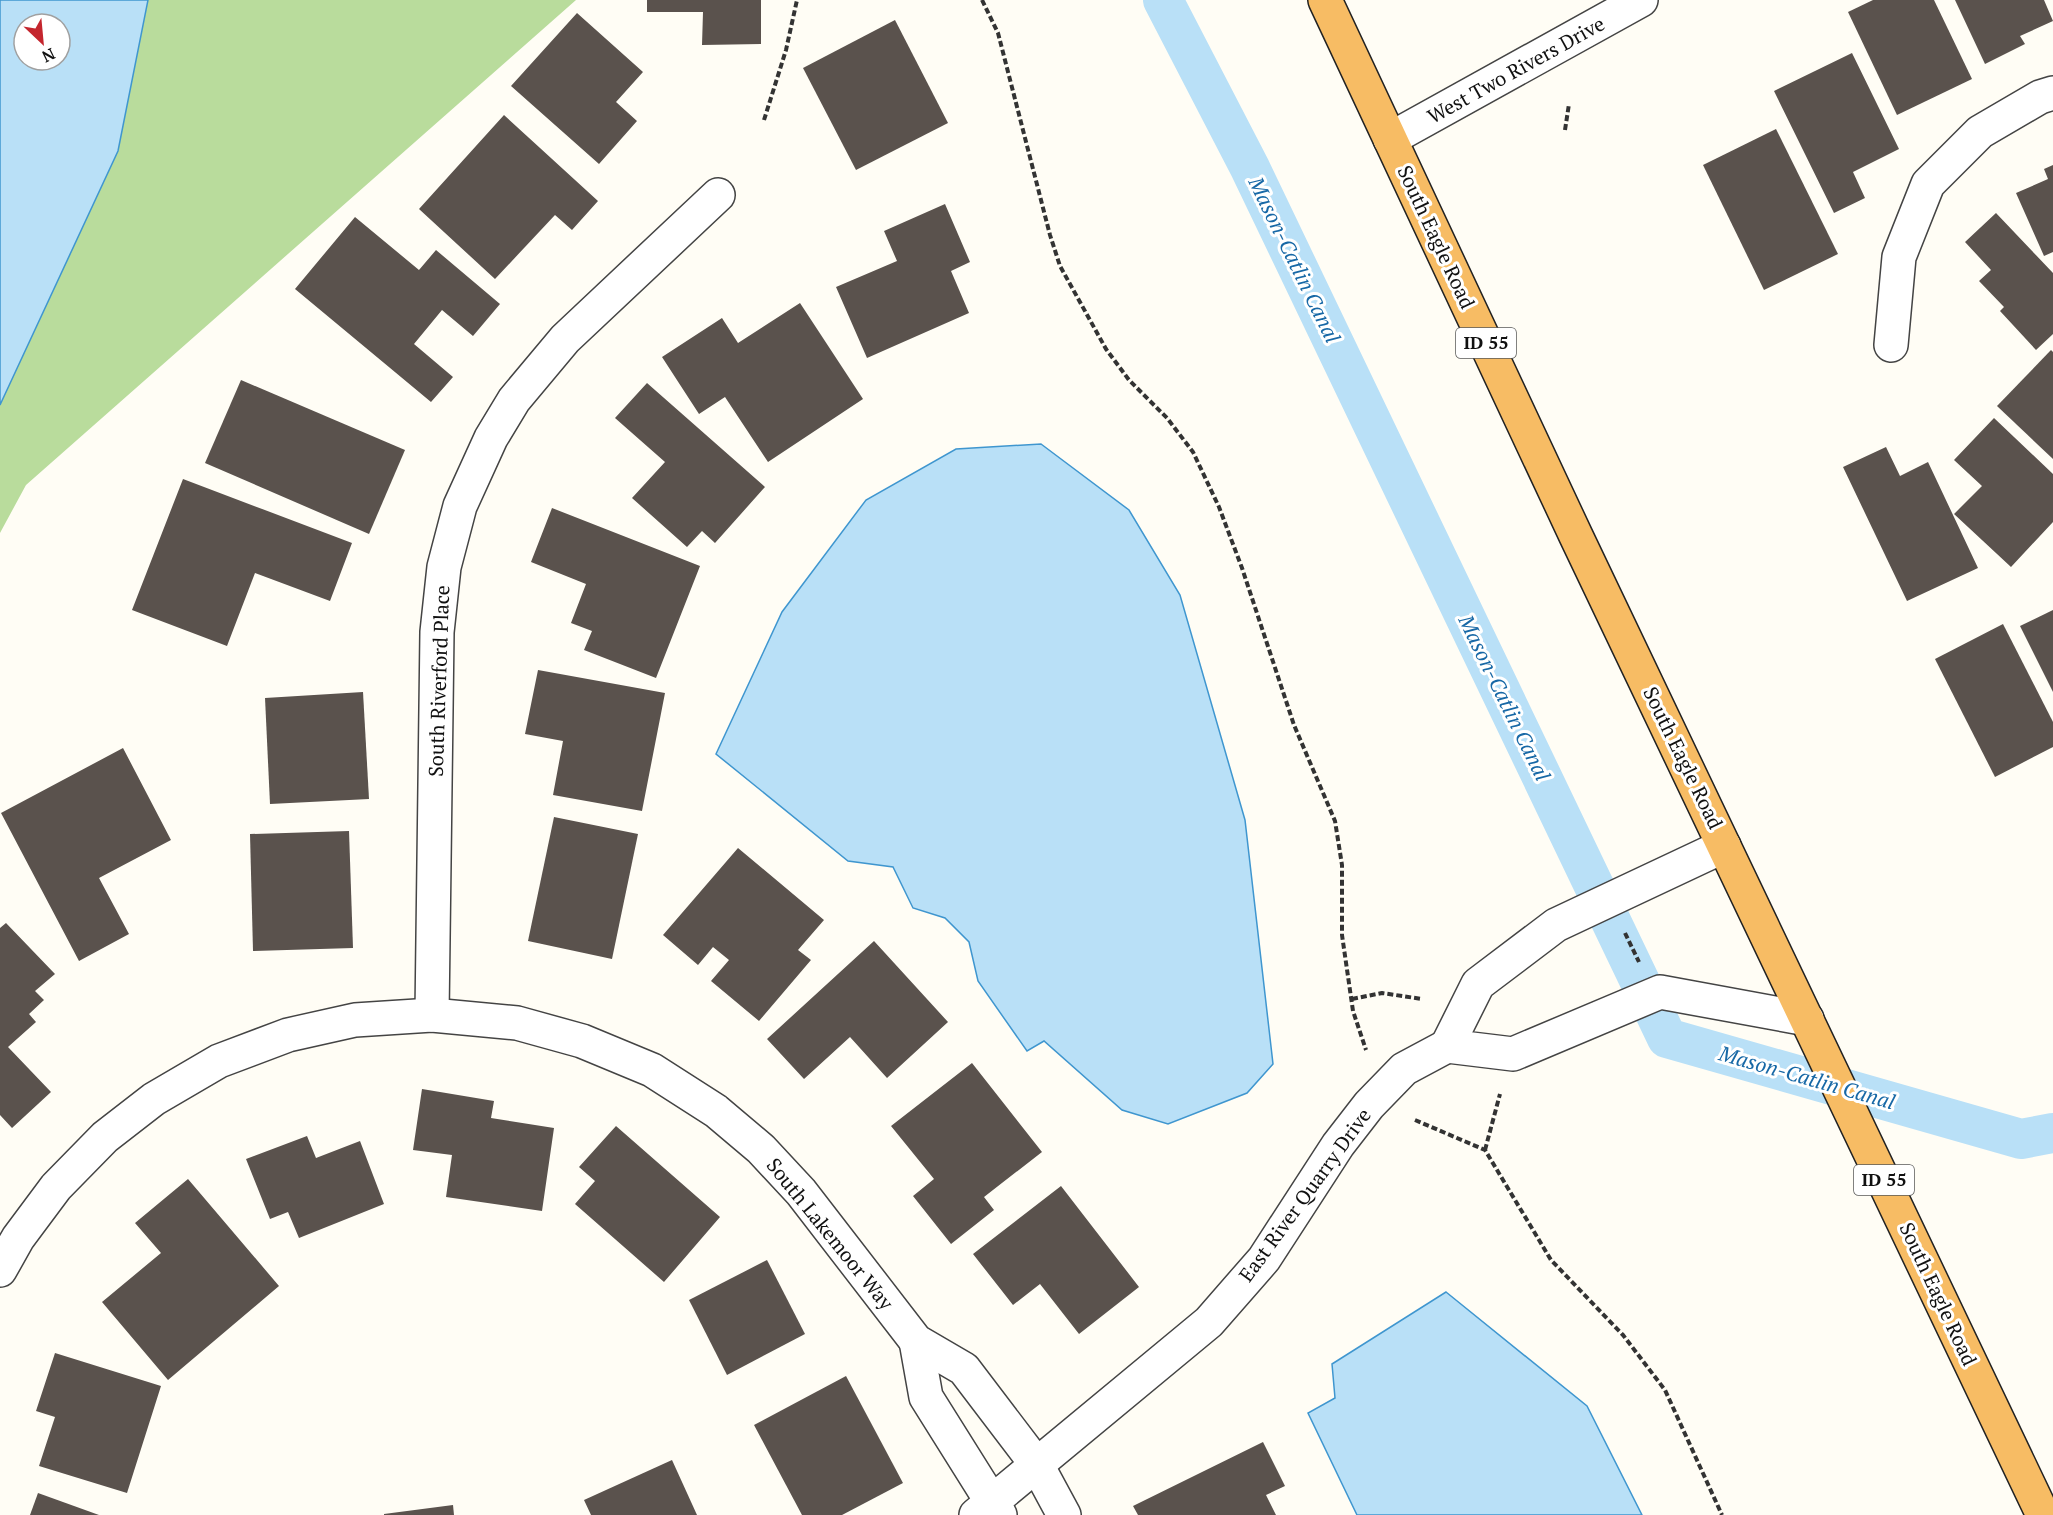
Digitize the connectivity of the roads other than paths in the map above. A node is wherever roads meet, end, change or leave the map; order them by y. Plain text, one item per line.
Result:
1 (1325, 0) edge
2 (1641, 0) edge
3 (2053, 93) edge
4 (1390, 140) junction
5 (718, 195) dead end
6 (1891, 345) dead end
7 (1724, 846) junction
8 (432, 1015) junction
9 (1807, 1019) junction
10 (1447, 1046) junction
11 (0, 1270) edge
12 (916, 1341) junction
13 (1037, 1466) junction
14 (989, 1511) edge
15 (1064, 1515) edge
16 (2043, 1515) edge

1 - 4 highway, South Eagle Road / ID 55
2 - 4 street, West Two Rivers Drive
3 - 6 street
4 - 7 highway, South Eagle Road / ID 55
5 - 8 street, South Riverford Place
7 - 9 highway, South Eagle Road / ID 55
7 - 10 street
8 - 11 street, South Lakemoor Way
8 - 12 street, South Lakemoor Way
9 - 10 street
9 - 16 highway, South Eagle Road / ID 55
10 - 13 street, East River Quarry Drive
12 - 13 street, South Lakemoor Way
12 - 14 street, South Lakemoor Way
13 - 14 street, East River Quarry Drive
13 - 15 street, South Lakemoor Way

